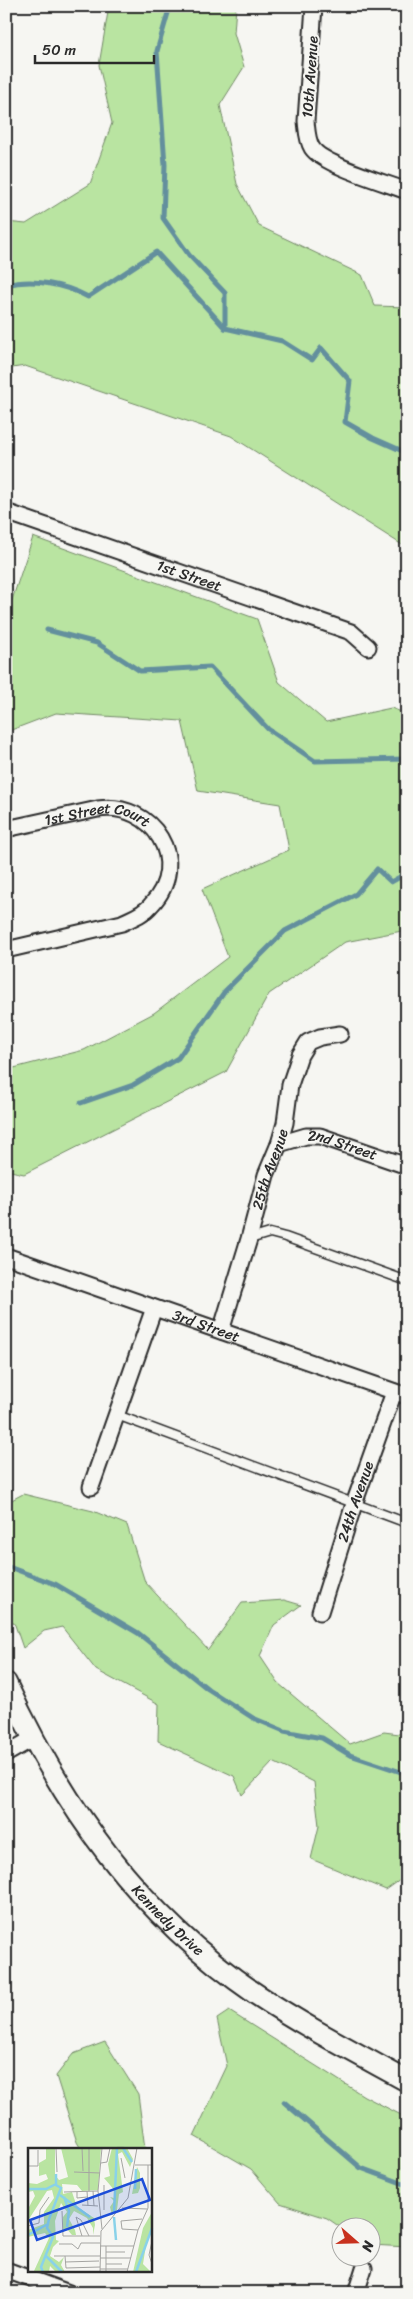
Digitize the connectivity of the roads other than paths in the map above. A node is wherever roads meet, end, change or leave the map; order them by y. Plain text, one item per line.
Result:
1 (314, 6) edge
2 (407, 191) edge
3 (6, 512) edge
4 (368, 647) dead end
5 (6, 829) edge
6 (6, 950) edge
7 (340, 1034) dead end
8 (279, 1144) junction
9 (407, 1166) edge
10 (249, 1239) junction
11 (6, 1256) edge
12 (407, 1281) edge
13 (154, 1308) junction
14 (221, 1331) junction
15 (401, 1394) edge
16 (117, 1415) junction
17 (90, 1487) dead end
18 (354, 1504) junction
19 (407, 1523) edge
20 (320, 1612) dead end
21 (6, 1683) edge
22 (32, 1739) junction
23 (6, 1754) edge
24 (407, 2081) edge
25 (364, 2268) dead end
26 (6, 2270) edge
27 (70, 2293) edge
28 (356, 2293) edge

1 - 2 street, 10th Avenue
3 - 4 street, 1st Street
5 - 6 street, 1st Street Court
7 - 8 street, 25th Avenue
8 - 9 street, 2nd Street
8 - 10 street, 25th Avenue
10 - 12 lane
10 - 14 street, 25th Avenue
11 - 13 street, 3rd Street
13 - 14 street, 3rd Street
13 - 16 street
14 - 15 street, 3rd Street
15 - 18 street, 24th Avenue
16 - 17 street
16 - 18 lane
18 - 19 lane
18 - 20 street, 24th Avenue
21 - 22 street, Kennedy Drive
22 - 23 street
22 - 24 street, Kennedy Drive
25 - 28 street
26 - 27 street

